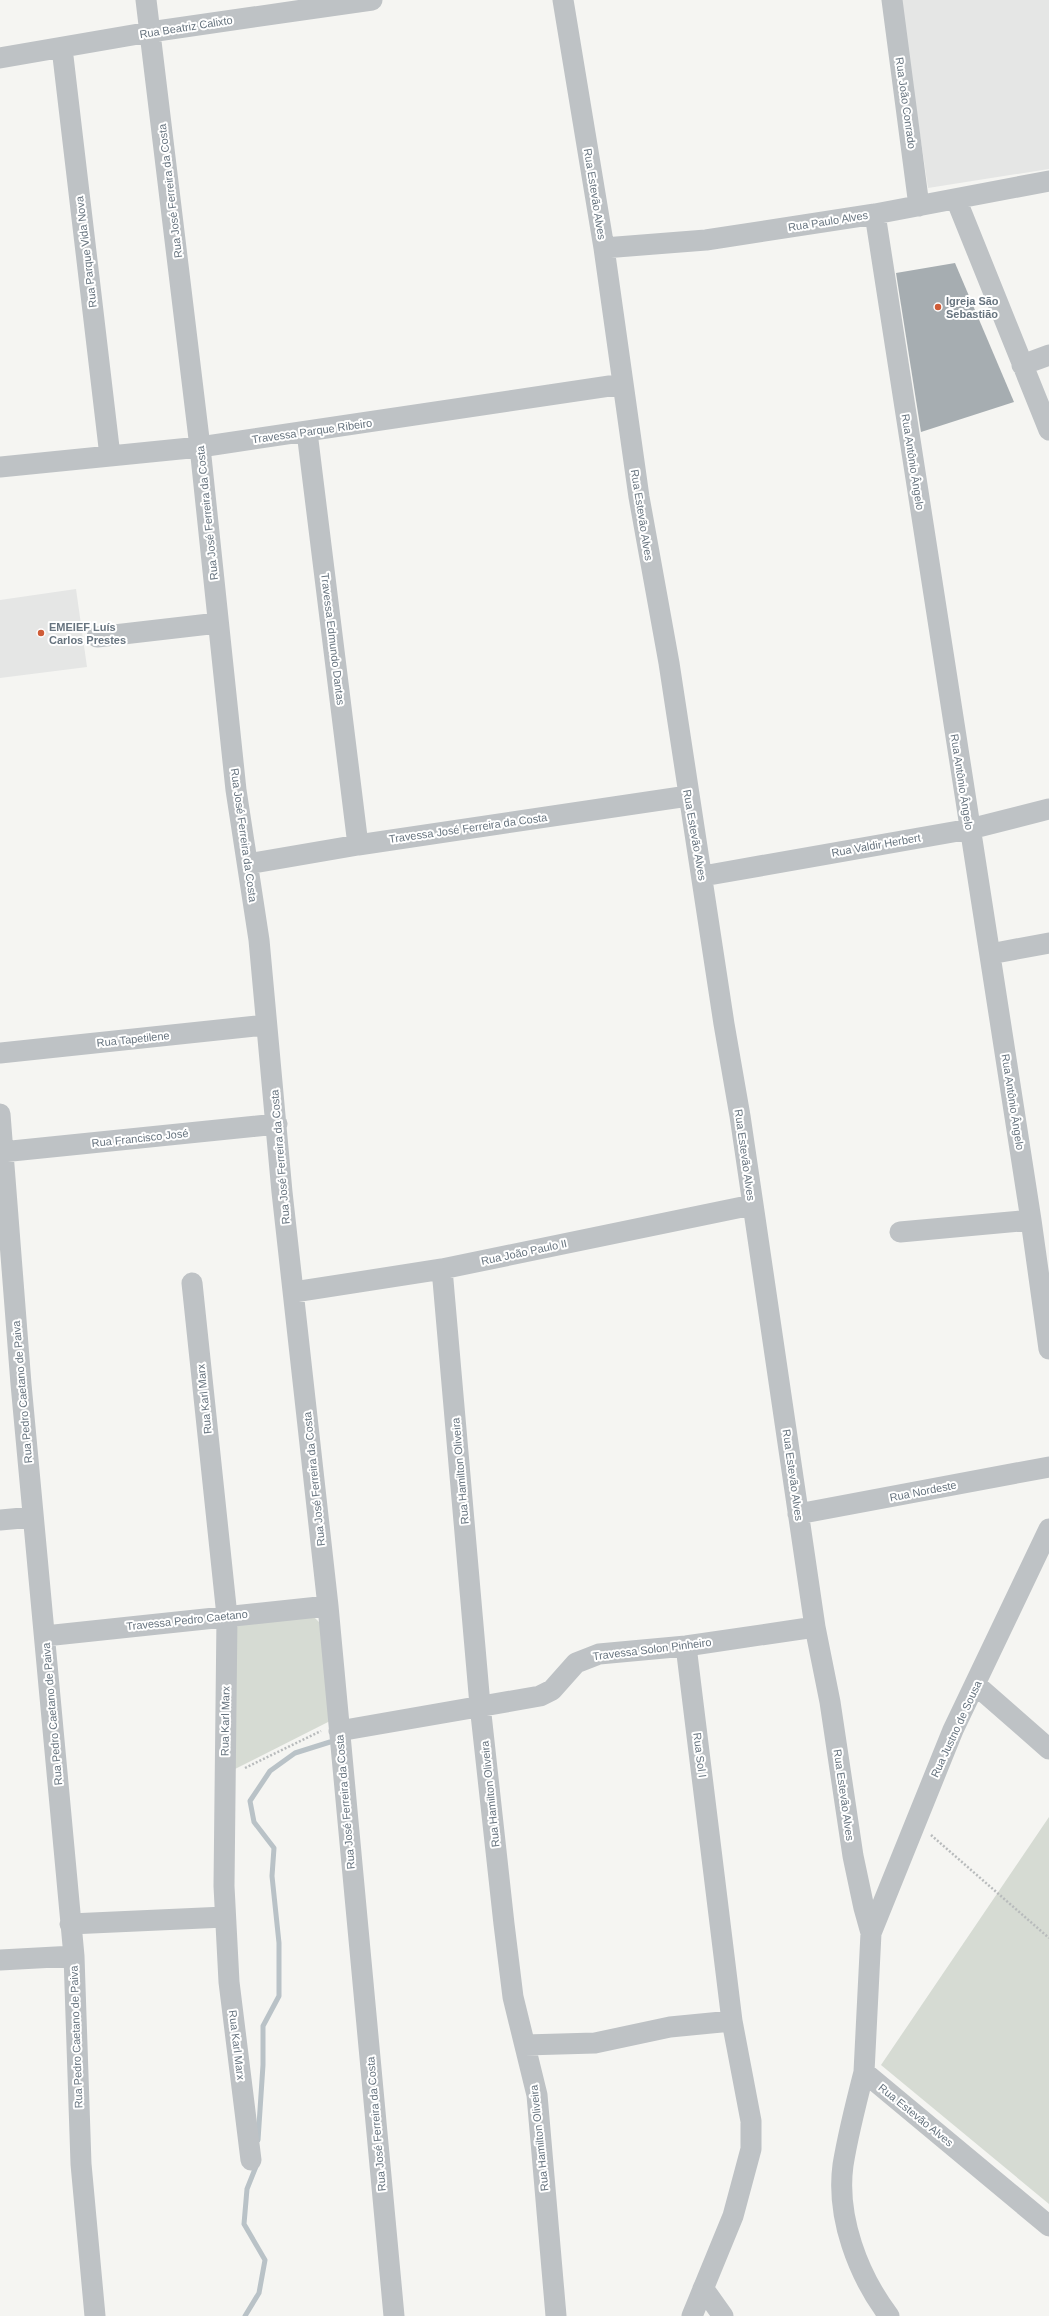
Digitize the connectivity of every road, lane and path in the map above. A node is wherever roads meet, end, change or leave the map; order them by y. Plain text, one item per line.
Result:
1 (146, 0) edge
2 (372, 0) edge
3 (564, 0) edge
4 (892, 0) edge
5 (150, 32) junction
6 (62, 48) junction
7 (0, 58) edge
8 (1049, 182) edge
9 (956, 199) junction
10 (919, 206) junction
11 (875, 214) junction
12 (604, 248) junction
13 (1049, 355) edge
14 (1022, 364) junction
15 (623, 384) junction
16 (1049, 430) edge
17 (307, 432) junction
18 (200, 448) junction
19 (110, 456) junction
20 (0, 467) edge
21 (218, 622) junction
22 (97, 637) dead end
23 (688, 796) junction
24 (1049, 809) edge
25 (970, 829) junction
26 (358, 845) junction
27 (248, 864) junction
28 (703, 876) junction
29 (1049, 943) edge
30 (990, 954) junction
31 (266, 1025) junction
32 (0, 1053) edge
33 (0, 1114) edge
34 (277, 1124) junction
35 (2, 1152) junction
36 (752, 1205) junction
37 (1031, 1220) junction
38 (900, 1232) dead end
39 (442, 1269) junction
40 (192, 1283) dead end
41 (294, 1292) junction
42 (1045, 1296) edge
43 (1049, 1350) edge
44 (1049, 1467) edge
45 (798, 1514) junction
46 (33, 1517) junction
47 (0, 1520) edge
48 (1049, 1529) edge
49 (328, 1606) junction
50 (227, 1616) junction
51 (815, 1627) junction
52 (45, 1636) junction
53 (686, 1646) junction
54 (976, 1685) junction
55 (480, 1705) junction
56 (338, 1727) junction
57 (1049, 1749) edge
58 (224, 1779) junction
59 (916, 1822) junction
60 (225, 1917) junction
61 (70, 1924) junction
62 (871, 1933) junction
63 (1049, 1938) edge
64 (74, 1956) junction
65 (0, 1960) edge
66 (732, 2021) junction
67 (526, 2045) junction
68 (864, 2072) junction
69 (251, 2160) dead end
70 (1049, 2226) edge
71 (703, 2288) junction
72 (95, 2316) edge
73 (394, 2316) edge
74 (556, 2316) edge
75 (692, 2316) edge
76 (723, 2316) edge
77 (889, 2316) edge

1 - 5 street, Rua José Ferreira da Costa
2 - 5 street, Rua Beatriz Calixto
3 - 12 street, Rua Estevão Alves
4 - 10 street, Rua João Conrado
5 - 6 street, Rua Beatriz Calixto
5 - 18 street, Rua José Ferreira da Costa
6 - 7 street, Rua Beatriz Calixto
6 - 19 street, Rua Parque Vida Nova
8 - 9 street, Rua Paulo Alves
9 - 10 street, Rua Paulo Alves
9 - 14 street
10 - 11 street, Rua Paulo Alves
11 - 12 street, Rua Paulo Alves
11 - 25 street, Rua Antônio Ângelo
12 - 15 street, Rua Estevão Alves
13 - 14 street
14 - 16 street
15 - 17 street, Travessa Parque Ribeiro
15 - 23 street, Rua Estevão Alves
17 - 18 street, Travessa Parque Ribeiro
17 - 26 street, Travessa Edmundo Dantas
18 - 19 street, Travessa Parque Ribeiro
18 - 21 street, Rua José Ferreira da Costa
19 - 20 street, Travessa Parque Ribeiro
21 - 22 street
21 - 27 street, Rua José Ferreira da Costa
23 - 26 street, Travessa José Ferreira da Costa
23 - 28 street, Rua Estevão Alves
24 - 25 street, Rua Valdir Herbert
25 - 28 street, Rua Valdir Herbert
25 - 30 street, Rua Antônio Ângelo
26 - 27 street, Travessa José Ferreira da Costa
27 - 31 street, Rua José Ferreira da Costa
28 - 36 street, Rua Estevão Alves
29 - 30 street
30 - 37 street, Rua Antônio Ângelo
31 - 32 street, Rua Tapetilene
31 - 34 street, Rua José Ferreira da Costa
33 - 35 street, Rua Pedro Caetano de Paiva
34 - 35 street, Rua Francisco José
34 - 41 street, Rua José Ferreira da Costa
35 - 46 street, Rua Pedro Caetano de Paiva
36 - 39 street, Rua João Paulo II
36 - 45 street, Rua Estevão Alves
37 - 38 street
37 - 42 street, Rua Antônio Ângelo
39 - 41 street, Rua João Paulo II
39 - 55 street, Rua Hamilton Oliveira
40 - 50 street, Rua Karl Marx
41 - 49 street, Rua José Ferreira da Costa
42 - 43 street, Rua Antônio Ângelo
44 - 45 street, Rua Nordeste
45 - 51 street, Rua Estevão Alves
46 - 47 street
46 - 52 street, Rua Pedro Caetano de Paiva
48 - 54 street, Rua Justno de Sousa
49 - 50 street, Travessa Pedro Caetano
49 - 56 street, Rua José Ferreira da Costa
50 - 52 street, Travessa Pedro Caetano
50 - 58 street, Rua Karl Marx
51 - 53 street, Travessa Solon Pinheiro
51 - 62 street, Rua Estevão Alves
52 - 61 street, Rua Pedro Caetano de Paiva
53 - 55 street, Travessa Solon Pinheiro
53 - 66 street, Rua Sol I
54 - 57 street
54 - 59 street, Rua Justno de Sousa
55 - 56 street, Travessa Solon Pinheiro
55 - 67 street, Rua Hamilton Oliveira
56 - 58 path
56 - 73 street, Rua José Ferreira da Costa
58 - 60 street, Rua Karl Marx
59 - 62 street, Rua Justno de Sousa
59 - 63 path
60 - 61 street
60 - 69 street, Rua Karl Marx
61 - 64 street, Rua Pedro Caetano de Paiva
62 - 68 street, Rua Estevão Alves
64 - 65 street
64 - 72 street, Rua Pedro Caetano de Paiva
66 - 67 street
66 - 71 street, Rua Sol I
67 - 74 street, Rua Hamilton Oliveira
68 - 70 street, Rua Estevão Alves
68 - 77 street
71 - 75 street, Rua Sol I
71 - 76 street

